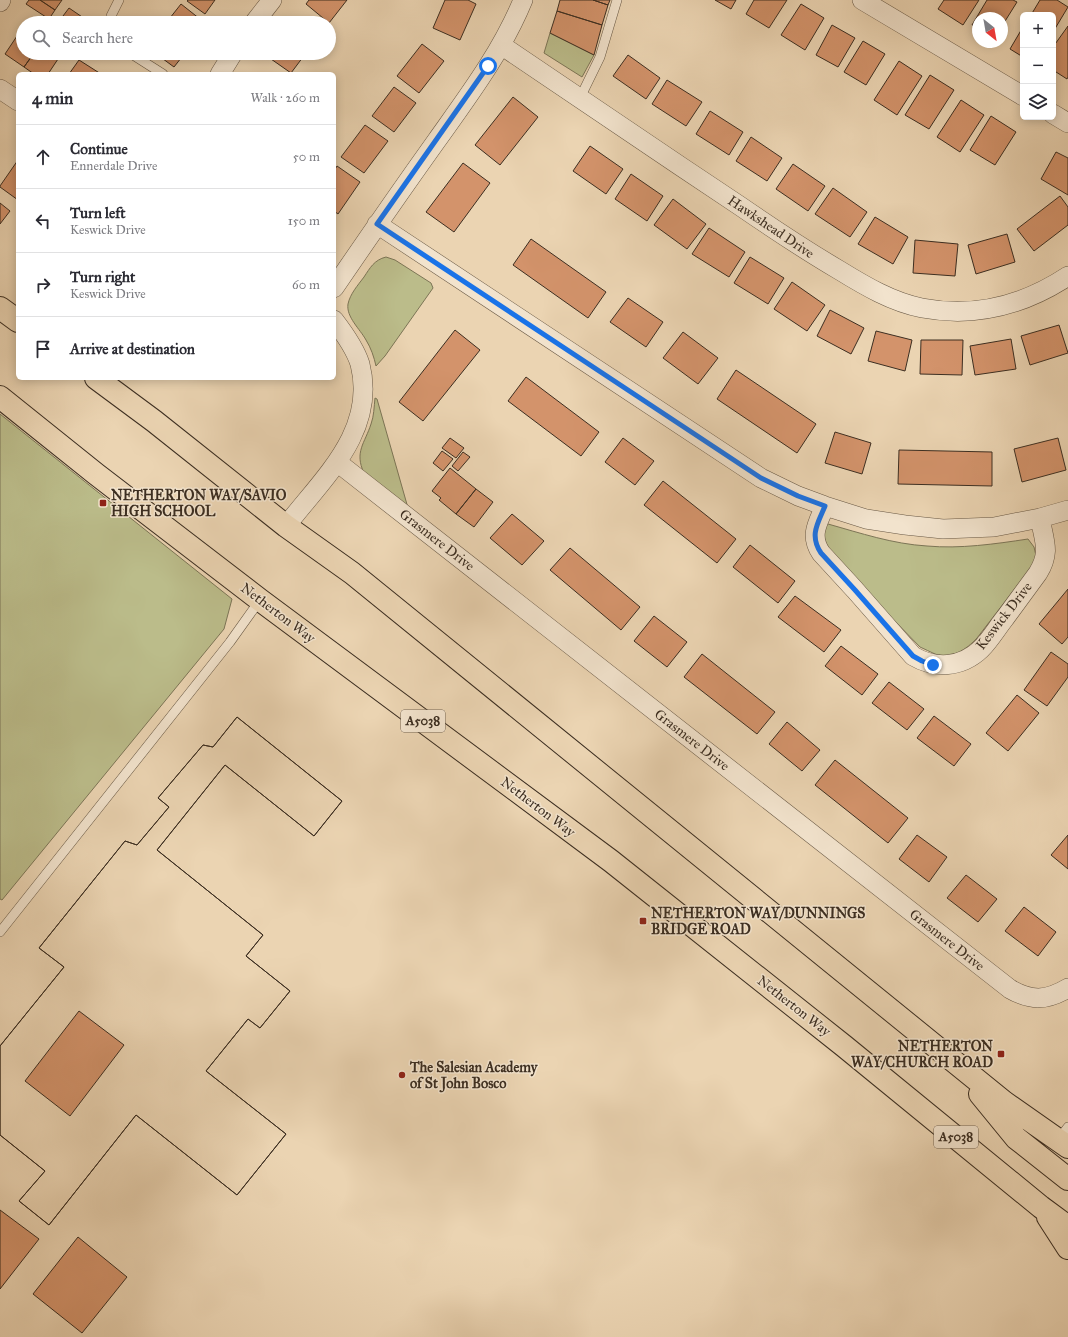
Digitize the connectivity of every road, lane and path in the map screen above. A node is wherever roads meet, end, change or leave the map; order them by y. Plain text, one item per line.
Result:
1 (119, 0) edge
2 (272, 0) edge
3 (523, 0) edge
4 (617, 0) edge
5 (862, 0) edge
6 (111, 16) edge
7 (259, 16) edge
8 (501, 45) junction
9 (141, 60) edge
10 (229, 60) edge
11 (160, 72) edge
12 (221, 72) edge
13 (0, 89) edge
14 (1020, 94) edge
15 (580, 98) junction
16 (16, 100) edge
17 (1056, 116) edge
18 (1068, 123) edge
19 (377, 224) junction
20 (1068, 276) edge
21 (336, 285) edge
22 (0, 308) edge
23 (16, 320) edge
24 (336, 323) edge
25 (99, 380) edge
26 (0, 397) edge
27 (337, 462) junction
28 (825, 506) junction
29 (1068, 510) edge
30 (1040, 518) junction
31 (286, 526) junction
32 (260, 600) junction
33 (0, 932) edge
34 (1061, 991) edge
35 (952, 1059) junction
36 (1065, 1138) edge
37 (1068, 1179) edge
38 (1041, 1207) junction
39 (1068, 1227) edge
40 (1068, 1248) edge

1 - 6 lane
2 - 7 street
3 - 8 street
4 - 15 lane
5 - 14 street
8 - 15 street, Hawkshead Drive
8 - 19 street
9 - 11 lane
10 - 12 street
13 - 16 street
15 - 20 street, Hawkshead Drive
17 - 18 street
19 - 21 street
19 - 28 street
22 - 23 main road
24 - 27 street
25 - 31 main road
26 - 32 main road, Netherton Way / A5038
27 - 31 street
27 - 34 street, Grasmere Drive
28 - 30 street
28 - 30 street, Keswick Drive
29 - 30 street
31 - 35 main road
32 - 33 lane
32 - 38 main road, Netherton Way / A5038
35 - 36 main road
35 - 37 main road
38 - 39 main road, Netherton Way / A5038
38 - 40 main road

